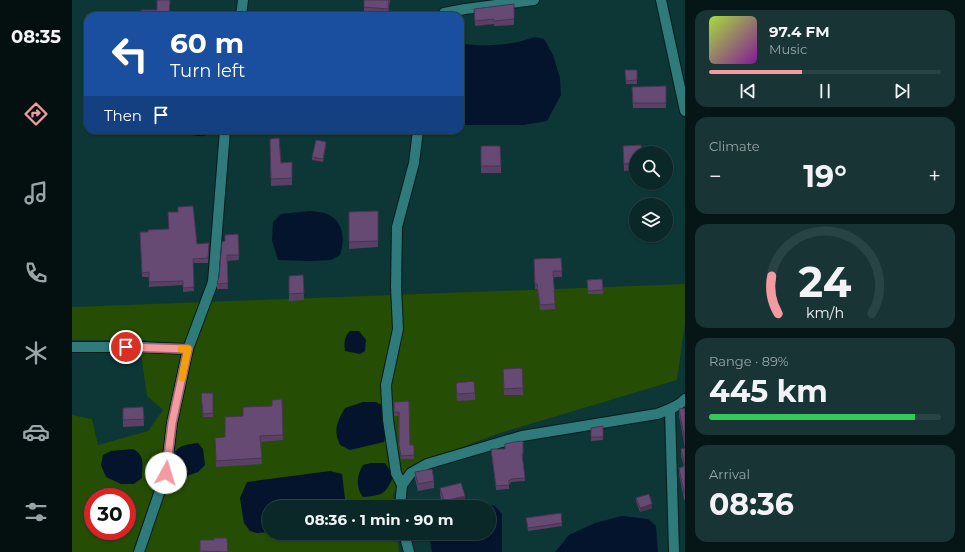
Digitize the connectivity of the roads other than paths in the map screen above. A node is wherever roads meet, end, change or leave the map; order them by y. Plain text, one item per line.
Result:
1 (243, 0) edge
2 (534, 0) edge
3 (661, 0) edge
4 (242, 12) edge
5 (449, 12) edge
6 (685, 111) edge
7 (225, 134) edge
8 (418, 134) edge
9 (72, 347) edge
10 (188, 349) junction
11 (684, 401) edge
12 (670, 410) junction
13 (402, 485) junction
14 (401, 500) edge
15 (406, 540) edge
16 (139, 552) edge
17 (409, 552) edge
18 (674, 552) edge

1 - 4 street
2 - 5 street
3 - 6 street
7 - 10 street
8 - 13 street
9 - 10 street
10 - 16 street
11 - 12 street
12 - 13 street
12 - 18 street
13 - 14 street
15 - 17 street

